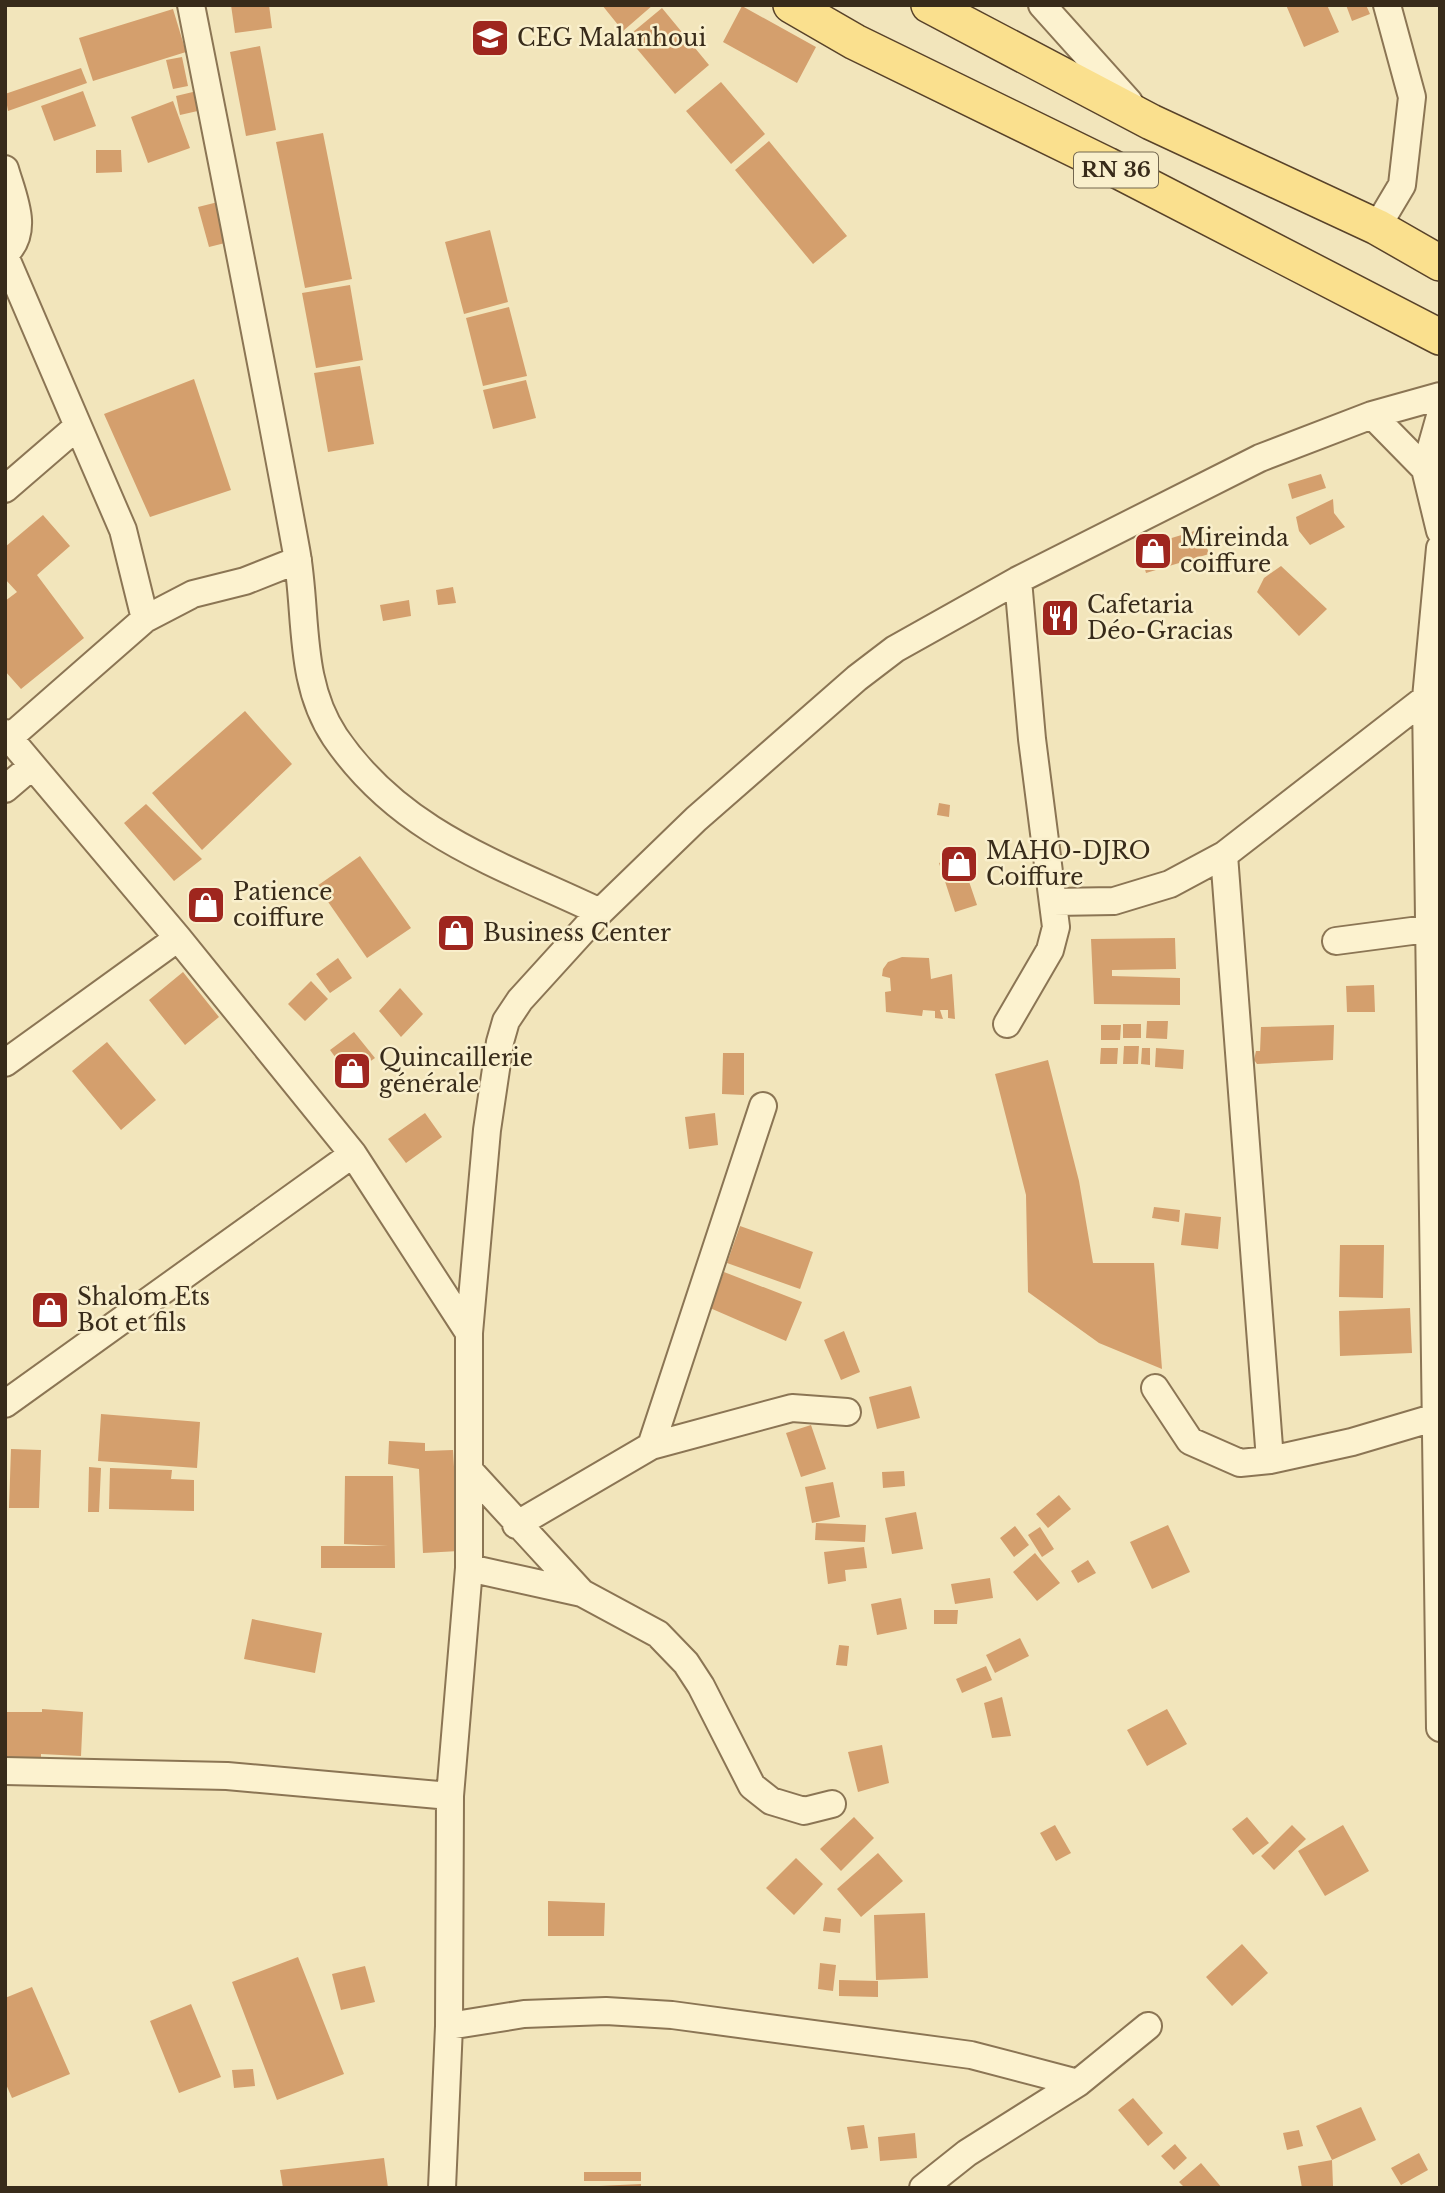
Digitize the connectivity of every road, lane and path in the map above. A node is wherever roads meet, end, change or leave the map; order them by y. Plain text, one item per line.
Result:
1 (191, 5) edge
2 (791, 5) edge
3 (929, 5) edge
4 (1042, 5) edge
5 (1387, 5) edge
6 (1151, 122) junction
7 (5, 169) edge
8 (1377, 227) junction
9 (5, 255) edge
10 (1440, 263) edge
11 (1440, 337) edge
12 (1440, 396) edge
13 (1372, 415) junction
14 (1440, 416) edge
15 (78, 426) junction
16 (1425, 469) junction
17 (5, 489) edge
18 (1440, 531) edge
19 (1440, 548) edge
20 (298, 560) junction
21 (1018, 580) junction
22 (145, 619) junction
23 (1433, 703) edge
24 (7, 736) edge
25 (32, 766) junction
26 (5, 789) edge
27 (1224, 855) junction
28 (1054, 902) junction
29 (600, 912) junction
30 (1427, 929) junction
31 (178, 939) junction
32 (1336, 941) dead end
33 (1007, 1024) dead end
34 (5, 1063) edge
35 (764, 1106) dead end
36 (354, 1154) junction
37 (469, 1333) junction
38 (1155, 1388) dead end
39 (5, 1404) edge
40 (847, 1412) dead end
41 (1433, 1418) junction
42 (651, 1446) junction
43 (1270, 1460) junction
44 (469, 1471) junction
45 (516, 1525) junction
46 (469, 1568) junction
47 (582, 1593) junction
48 (1440, 1728) edge
49 (5, 1771) edge
50 (450, 1796) junction
51 (832, 1804) dead end
52 (449, 2026) junction
53 (1148, 2026) dead end
54 (1078, 2083) junction
55 (442, 2188) edge
56 (923, 2188) edge

1 - 20 street
2 - 11 main road, RN 36
3 - 6 main road, RN 36
4 - 6 street
5 - 8 street
6 - 8 main road, RN 36
7 - 9 street
8 - 10 main road, RN 36
9 - 15 street
12 - 13 street
13 - 16 street
13 - 21 street
14 - 16 street
15 - 17 street
15 - 22 street
16 - 18 street
19 - 23 street
20 - 22 street
20 - 29 street
21 - 28 street
21 - 29 street
22 - 24 street
23 - 27 street
23 - 30 street
24 - 25 street
25 - 26 street
25 - 31 street
27 - 28 street
27 - 43 street
28 - 33 street
29 - 37 street
30 - 32 street
30 - 41 street
31 - 34 street
31 - 36 street
35 - 42 street
36 - 37 street
36 - 39 street
37 - 44 street
38 - 43 street
40 - 42 street
41 - 43 street
41 - 48 street
42 - 45 street
44 - 45 street
44 - 46 street
45 - 47 street
46 - 47 street
46 - 50 street
47 - 51 street
49 - 50 street
50 - 52 street
52 - 54 street
52 - 55 street
53 - 54 street
54 - 56 street

